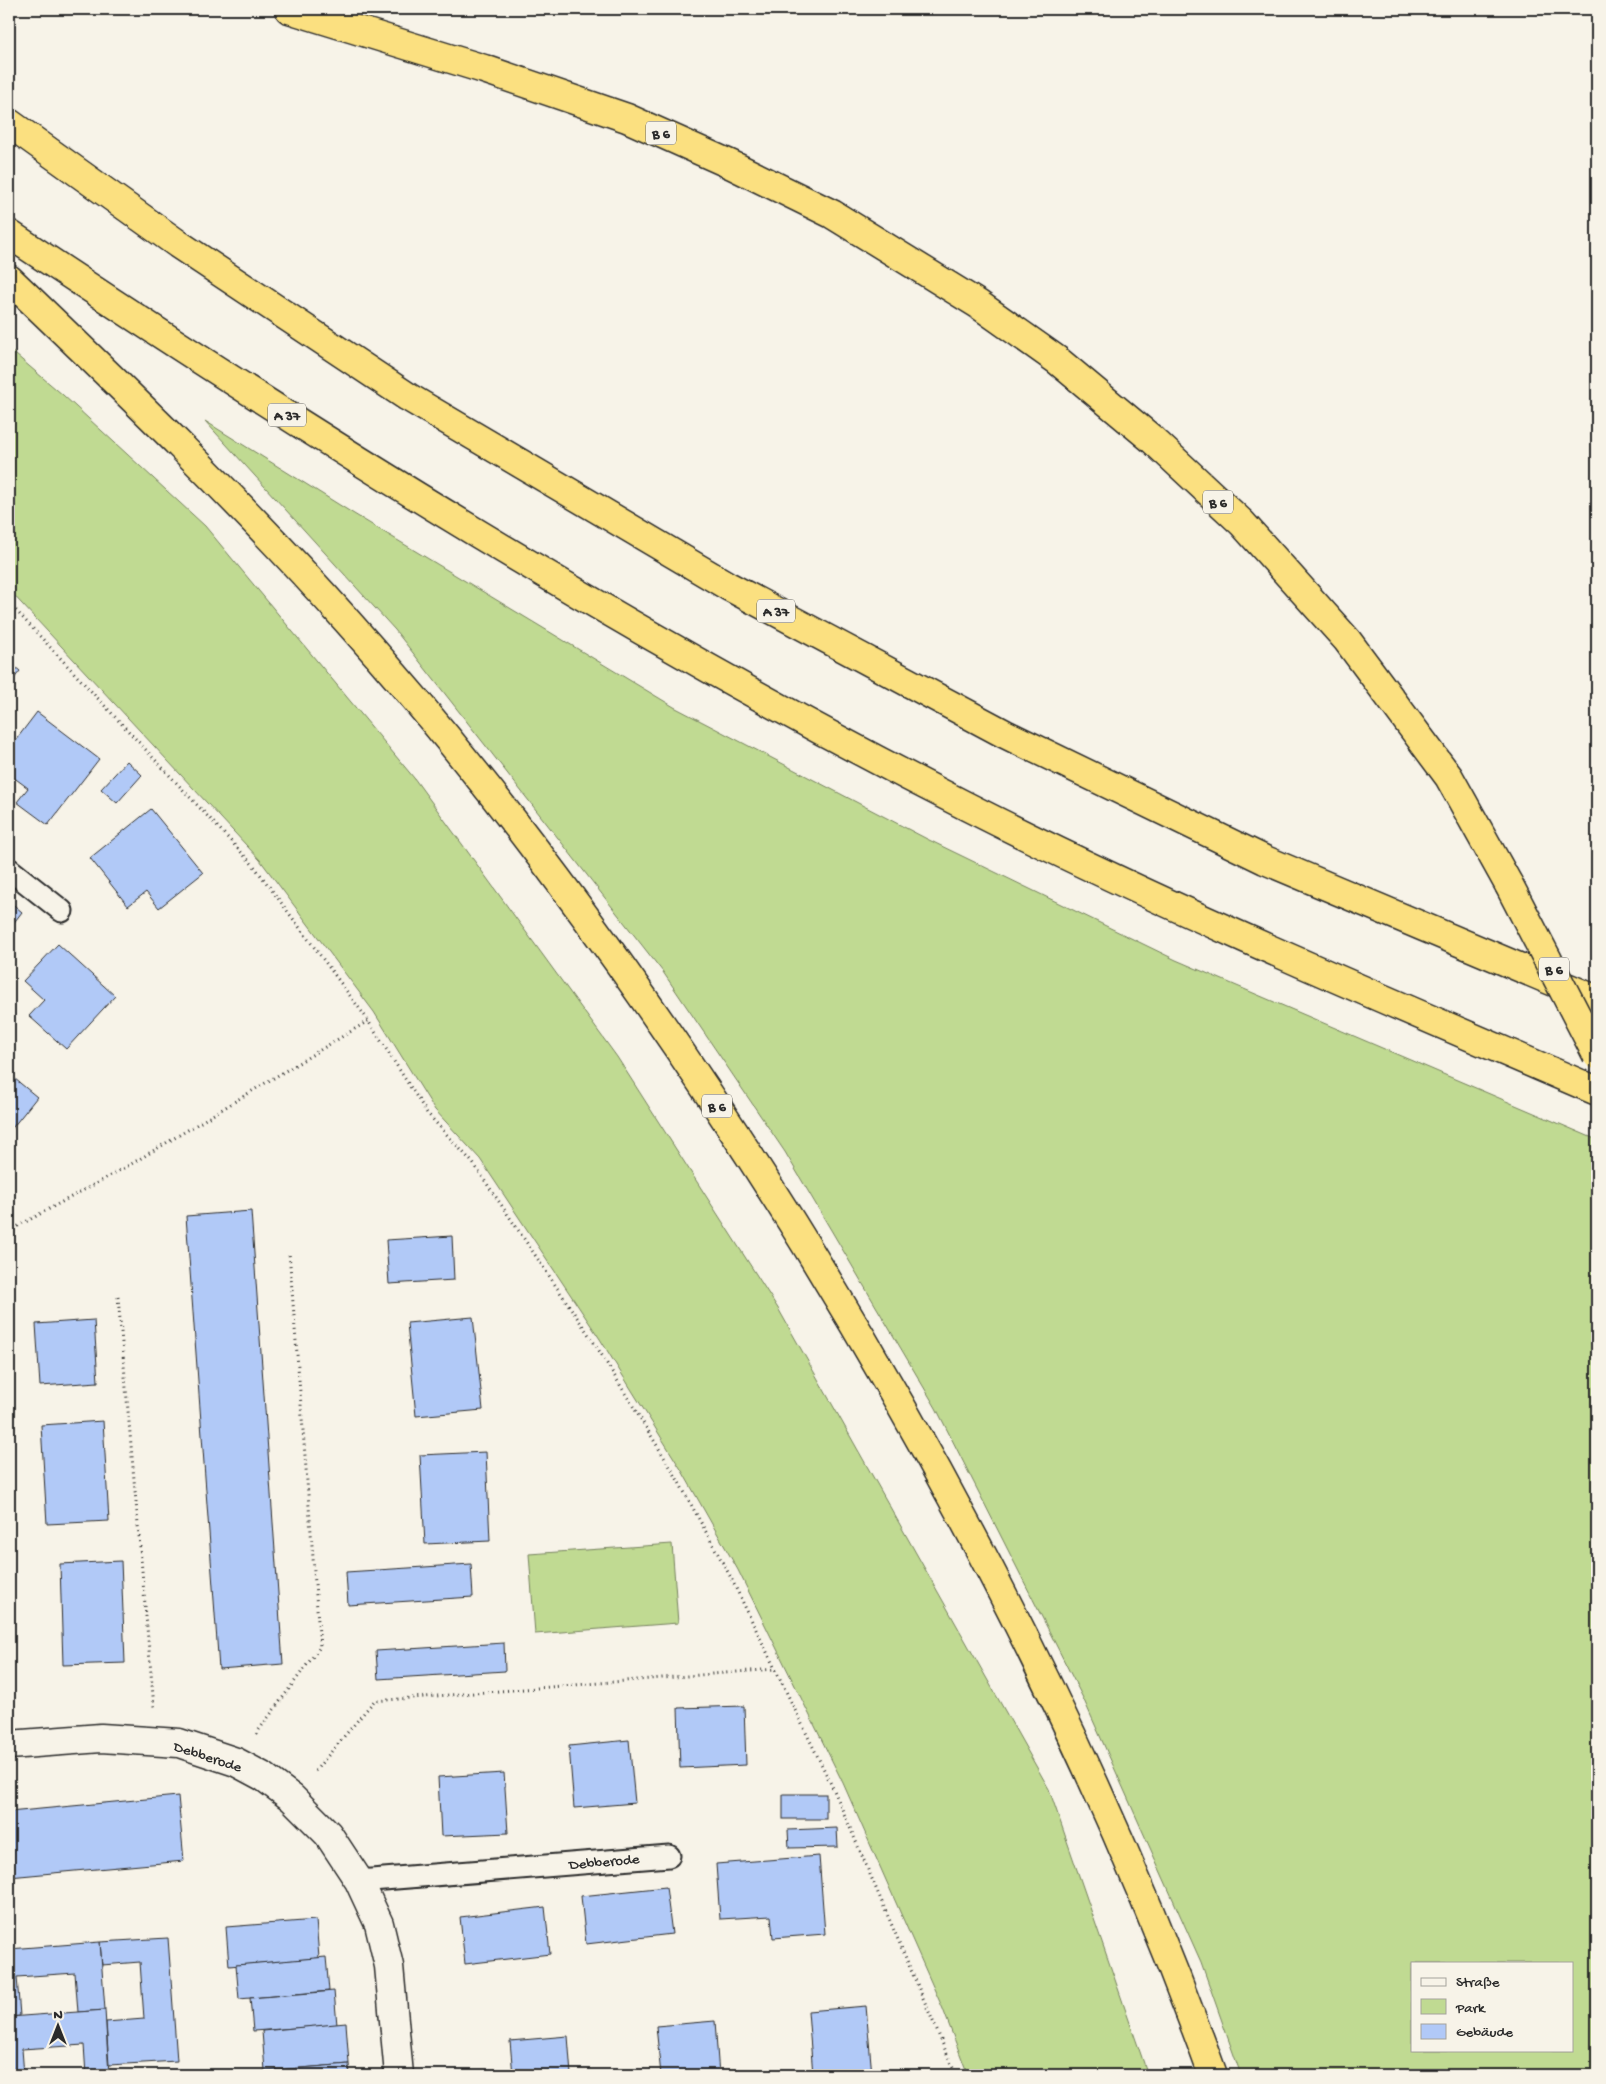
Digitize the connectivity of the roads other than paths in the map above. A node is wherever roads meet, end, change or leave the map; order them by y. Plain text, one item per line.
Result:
1 (289, 9) edge
2 (9, 123) edge
3 (9, 234) edge
4 (9, 279) edge
5 (9, 869) edge
6 (62, 911) dead end
7 (1597, 1000) edge
8 (1597, 1055) edge
9 (1597, 1091) edge
10 (9, 1745) edge
11 (669, 1856) dead end
12 (360, 1881) junction
13 (399, 2075) edge
14 (1213, 2075) edge

1 - 8 highway, B 6, bridge
2 - 7 highway, A 37
3 - 9 highway, A 37
4 - 14 highway, B 6
5 - 6 lane
10 - 12 street, Debberode
11 - 12 lane, Debberode
12 - 13 street, Debberode

